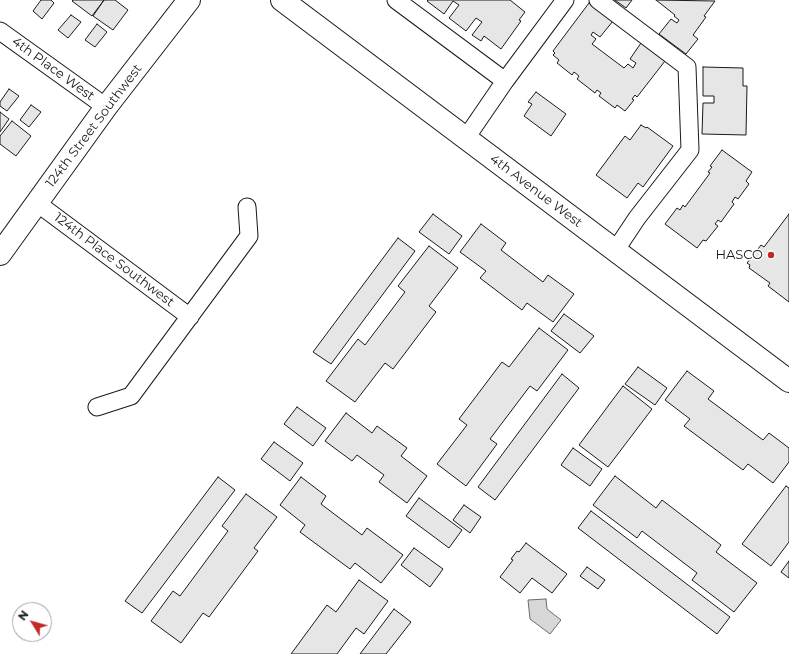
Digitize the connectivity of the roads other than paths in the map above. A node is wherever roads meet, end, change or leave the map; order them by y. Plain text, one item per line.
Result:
1 (189, 0) edge
2 (282, 0) edge
3 (396, 0) edge
4 (566, 0) edge
5 (598, 0) edge
6 (0, 31) edge
7 (504, 81) junction
8 (106, 107) junction
9 (466, 138) junction
10 (37, 203) junction
11 (247, 206) dead end
12 (615, 251) junction
13 (0, 254) edge
14 (190, 317) junction
15 (789, 381) edge
16 (97, 407) dead end

1 - 8 street, 124th Street Southwest
2 - 9 street, 4th Avenue West
3 - 7 street
4 - 7 street
5 - 12 street
6 - 8 street, 4th Place West
7 - 9 street
8 - 10 street, 124th Street Southwest
9 - 12 street, 4th Avenue West
10 - 13 street, 124th Street Southwest
10 - 14 street, 124th Place Southwest
11 - 14 street
12 - 15 street, 4th Avenue West
14 - 16 street

